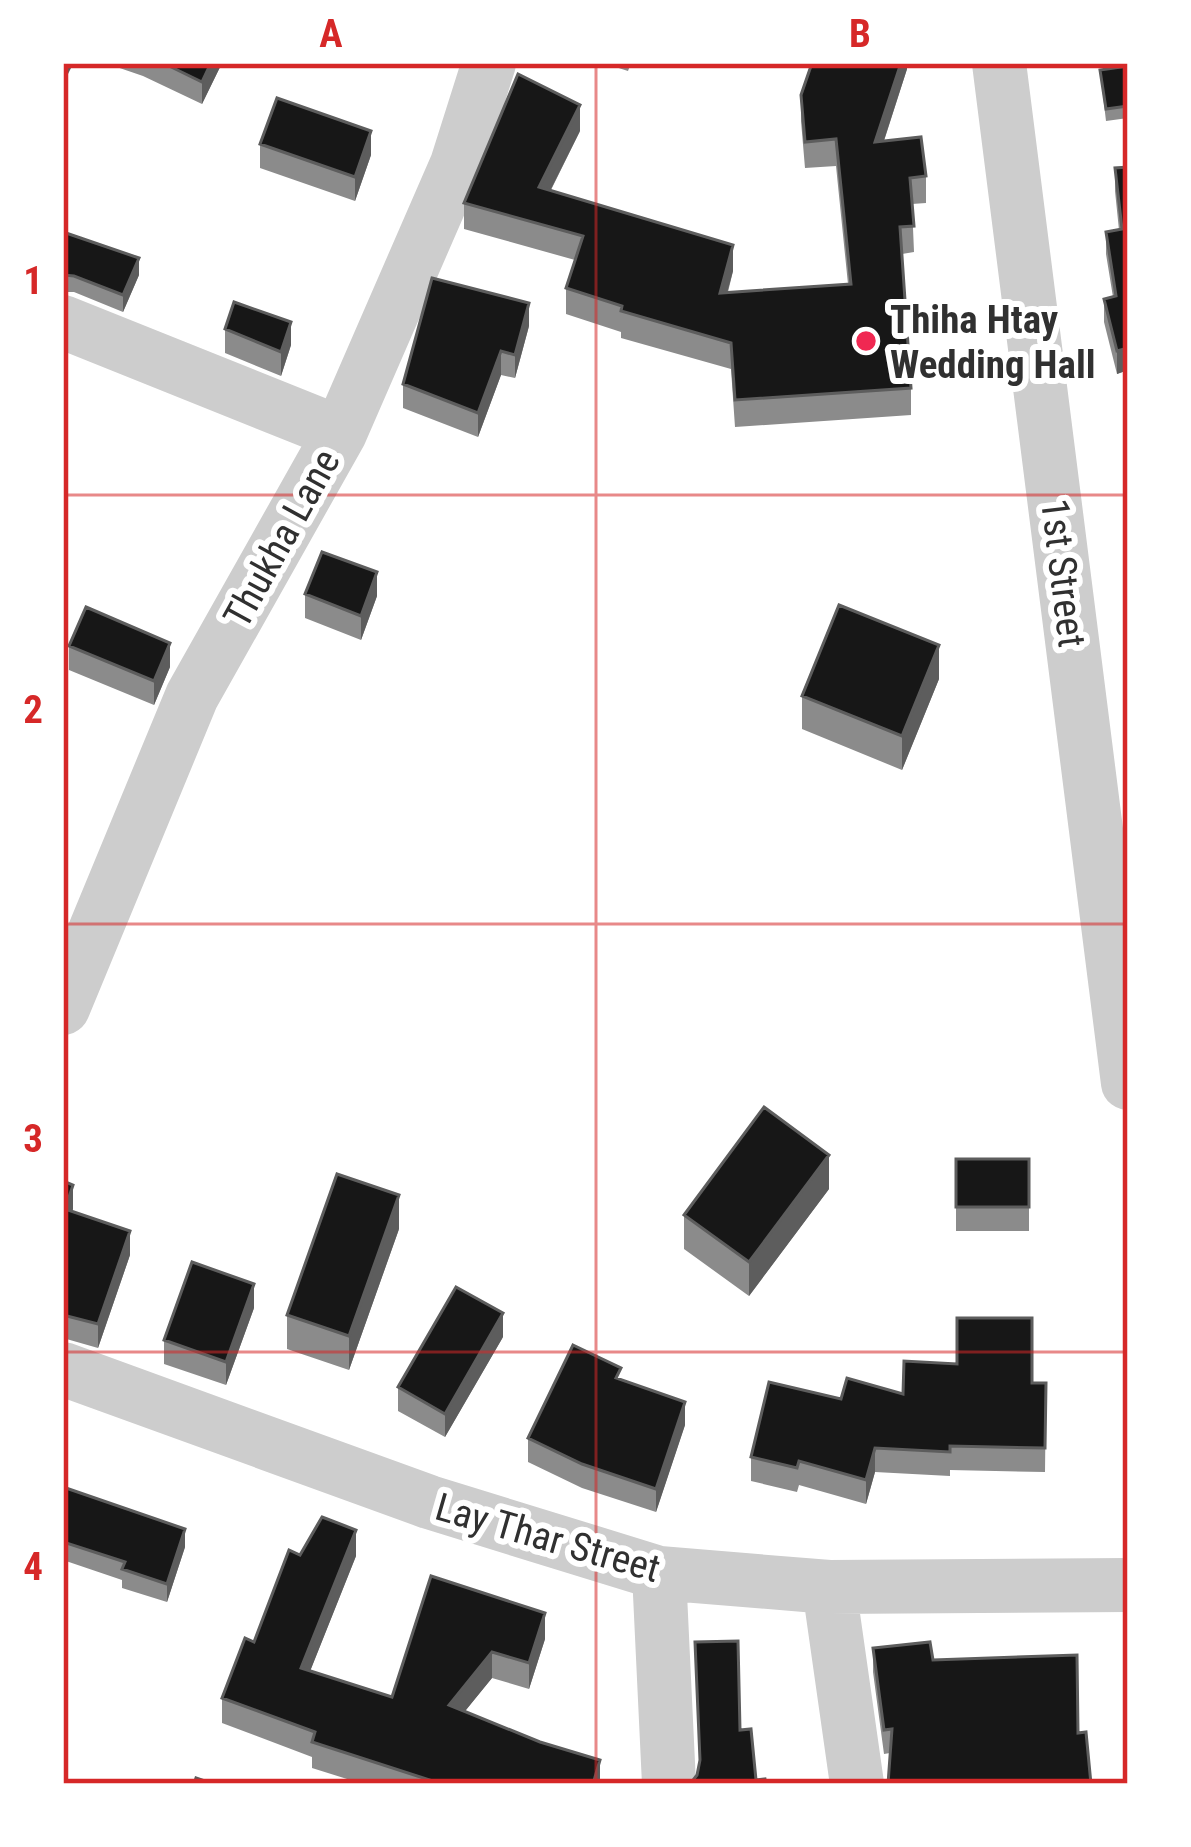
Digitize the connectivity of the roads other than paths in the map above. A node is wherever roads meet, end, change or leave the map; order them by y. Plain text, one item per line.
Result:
1 (489, 63) edge
2 (999, 63) edge
3 (63, 322) edge
4 (340, 434) junction
5 (63, 1008) edge
6 (1128, 1083) edge
7 (63, 1369) edge
8 (659, 1573) junction
9 (1128, 1585) edge
10 (829, 1587) junction
11 (668, 1784) edge
12 (857, 1784) edge

1 - 4 street, Thukha Lane
2 - 6 street, 1st Street
3 - 4 street
4 - 5 street, Thukha Lane
7 - 8 street, Lay Thar Street
8 - 10 street, Lay Thar Street
8 - 11 street
9 - 10 street, Lay Thar Street
10 - 12 street

